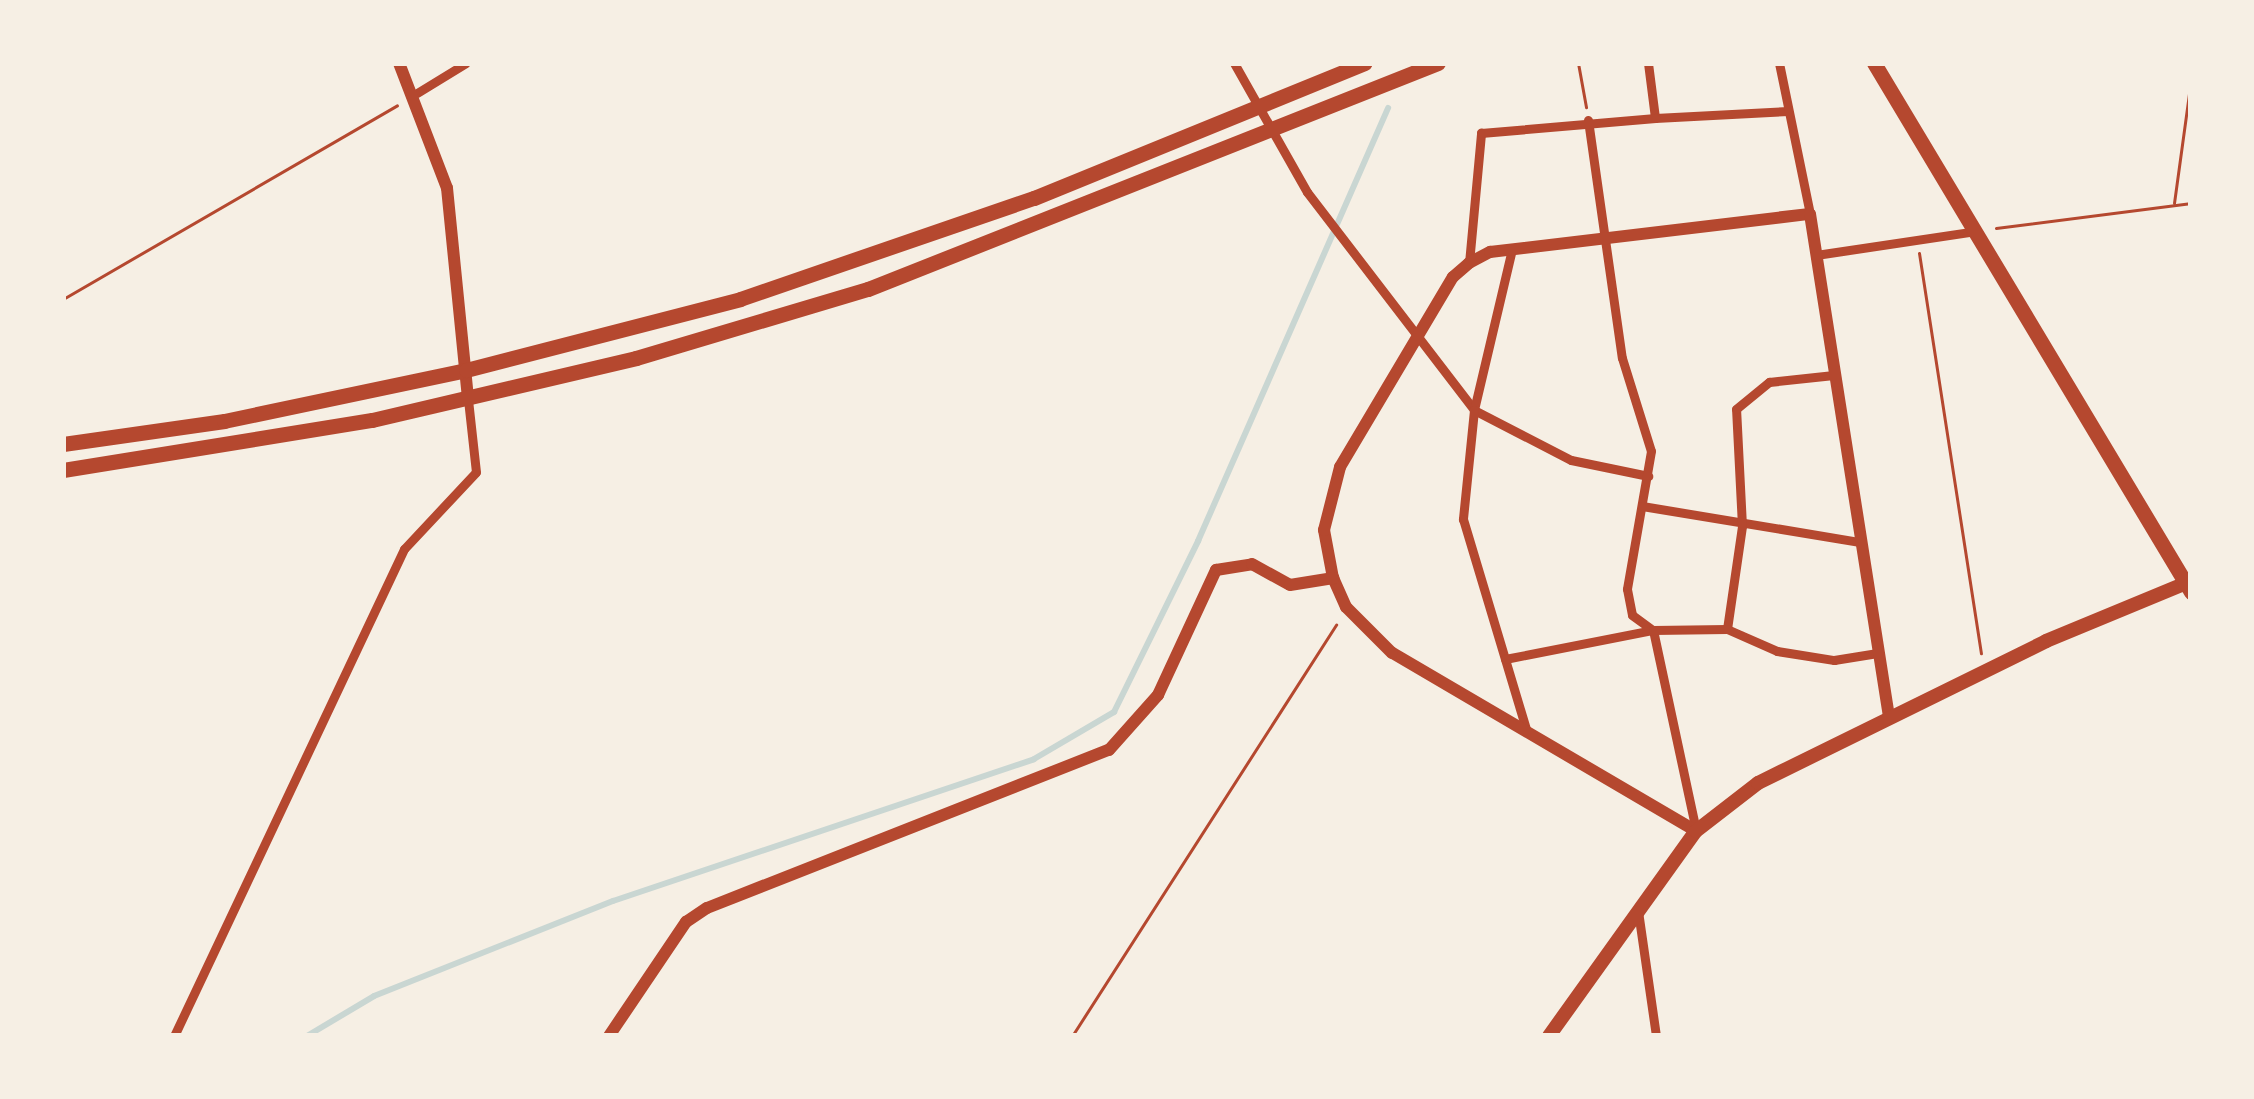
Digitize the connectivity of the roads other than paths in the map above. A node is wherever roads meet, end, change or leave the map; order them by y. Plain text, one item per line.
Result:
1 (399, 63) edge
2 (466, 63) edge
3 (1234, 63) edge
4 (1364, 63) edge
5 (1438, 63) edge
6 (1648, 63) edge
7 (1779, 63) edge
8 (1874, 63) edge
9 (417, 93) junction
10 (1260, 107) junction
11 (1788, 111) junction
12 (1655, 118) junction
13 (1588, 120) junction
14 (1274, 133) junction
15 (1810, 214) junction
16 (1979, 231) junction
17 (1610, 237) junction
18 (1512, 249) junction
19 (1816, 255) junction
20 (1468, 263) junction
21 (1417, 341) junction
22 (466, 370) junction
23 (1834, 375) junction
24 (468, 399) junction
25 (1474, 410) junction
26 (63, 444) edge
27 (63, 470) edge
28 (1648, 476) junction
29 (1642, 506) junction
30 (1742, 526) junction
31 (1859, 542) junction
32 (1333, 578) junction
33 (2189, 585) edge
34 (1727, 629) junction
35 (1652, 630) junction
36 (1877, 653) junction
37 (1505, 659) junction
38 (1889, 717) junction
39 (1529, 737) junction
40 (1696, 831) junction
41 (1638, 909) junction
42 (174, 1036) edge
43 (609, 1036) edge
44 (1549, 1036) edge
45 (1656, 1036) edge

1 - 9 street
2 - 9 street
3 - 10 street
4 - 10 main road
5 - 14 main road
6 - 12 street
7 - 11 street
8 - 16 main road
9 - 22 street
10 - 14 street
10 - 22 main road
11 - 12 street
11 - 15 street
12 - 13 street
13 - 17 street
13 - 20 street
14 - 21 street
14 - 24 main road
15 - 17 street
15 - 19 street
16 - 19 street
16 - 33 main road
17 - 18 street
17 - 28 street
18 - 20 street
18 - 25 street
19 - 23 street
20 - 21 street
21 - 25 street
21 - 32 street
22 - 24 street
22 - 26 main road
23 - 30 street
23 - 31 street
24 - 27 main road
24 - 42 street
25 - 28 street
25 - 37 street
28 - 29 street
29 - 30 street
29 - 35 street
30 - 31 street
30 - 34 street
31 - 36 street
32 - 39 street
32 - 43 street
33 - 38 main road
34 - 35 street
34 - 36 street
35 - 37 street
35 - 40 street
36 - 38 street
37 - 39 street
38 - 40 main road
39 - 40 street
40 - 41 main road
41 - 44 main road
41 - 45 street

